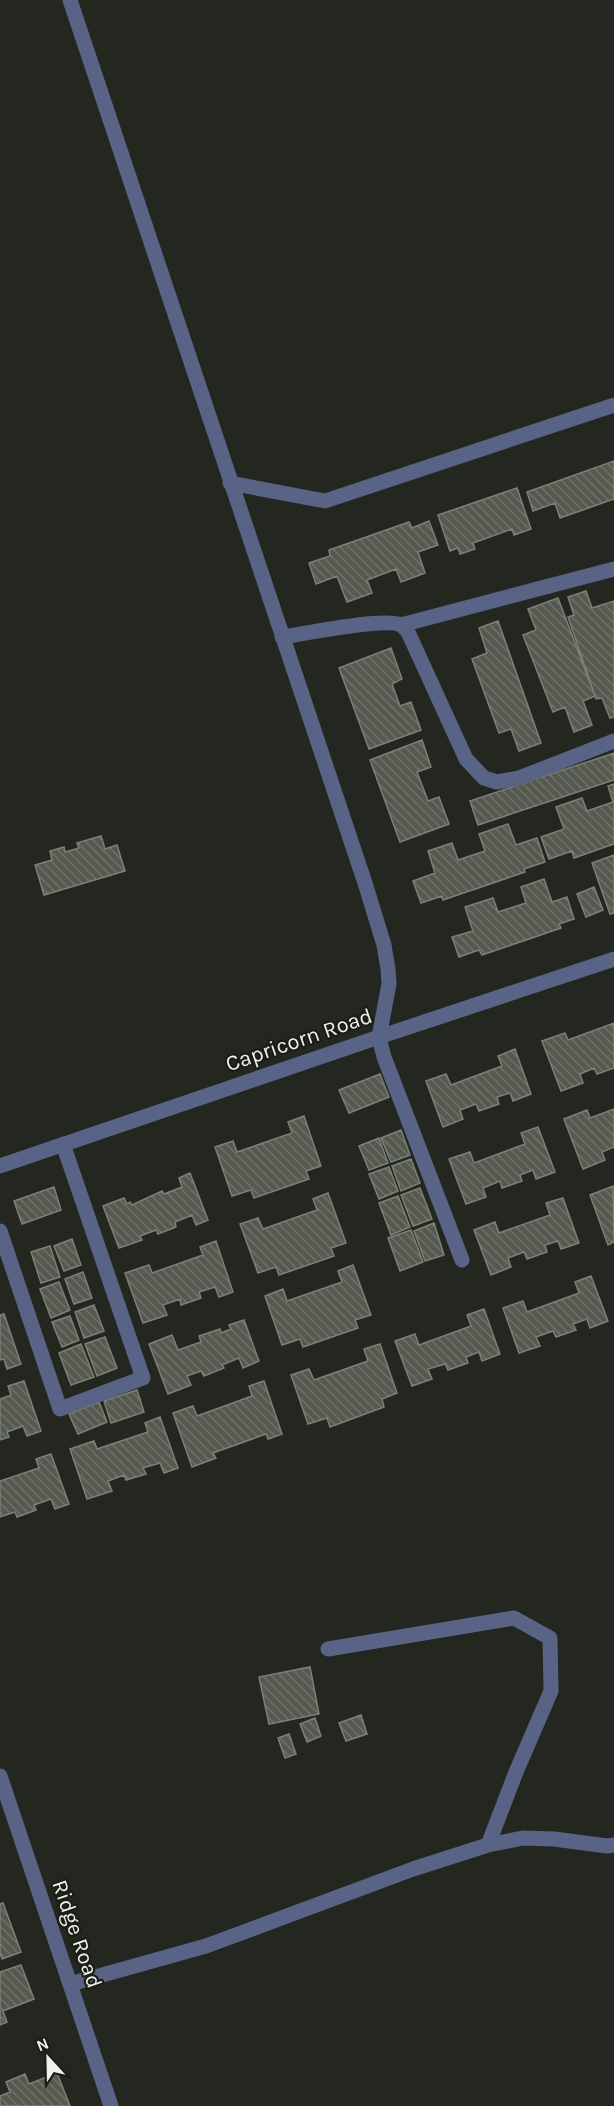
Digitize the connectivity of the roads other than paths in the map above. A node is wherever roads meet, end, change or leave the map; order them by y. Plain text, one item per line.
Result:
1 (70, 0) edge
2 (614, 405) edge
3 (230, 483) junction
4 (614, 569) edge
5 (401, 625) junction
6 (282, 637) junction
7 (614, 741) edge
8 (614, 959) edge
9 (379, 1037) junction
10 (63, 1144) junction
11 (0, 1166) edge
12 (0, 1231) edge
13 (462, 1260) dead end
14 (328, 1649) dead end
15 (0, 1776) edge
16 (488, 1845) junction
17 (614, 1845) edge
18 (70, 1984) junction
19 (111, 2106) edge

1 - 3 street
2 - 3 street
3 - 6 street
4 - 5 street
5 - 6 street
5 - 7 street
6 - 9 street
8 - 9 street, Capricorn Road
9 - 10 street, Capricorn Road
9 - 13 street
10 - 11 street, Capricorn Road
10 - 12 street
14 - 16 street
15 - 18 street, Ridge Road
16 - 17 street
16 - 18 street
18 - 19 street, Ridge Road

